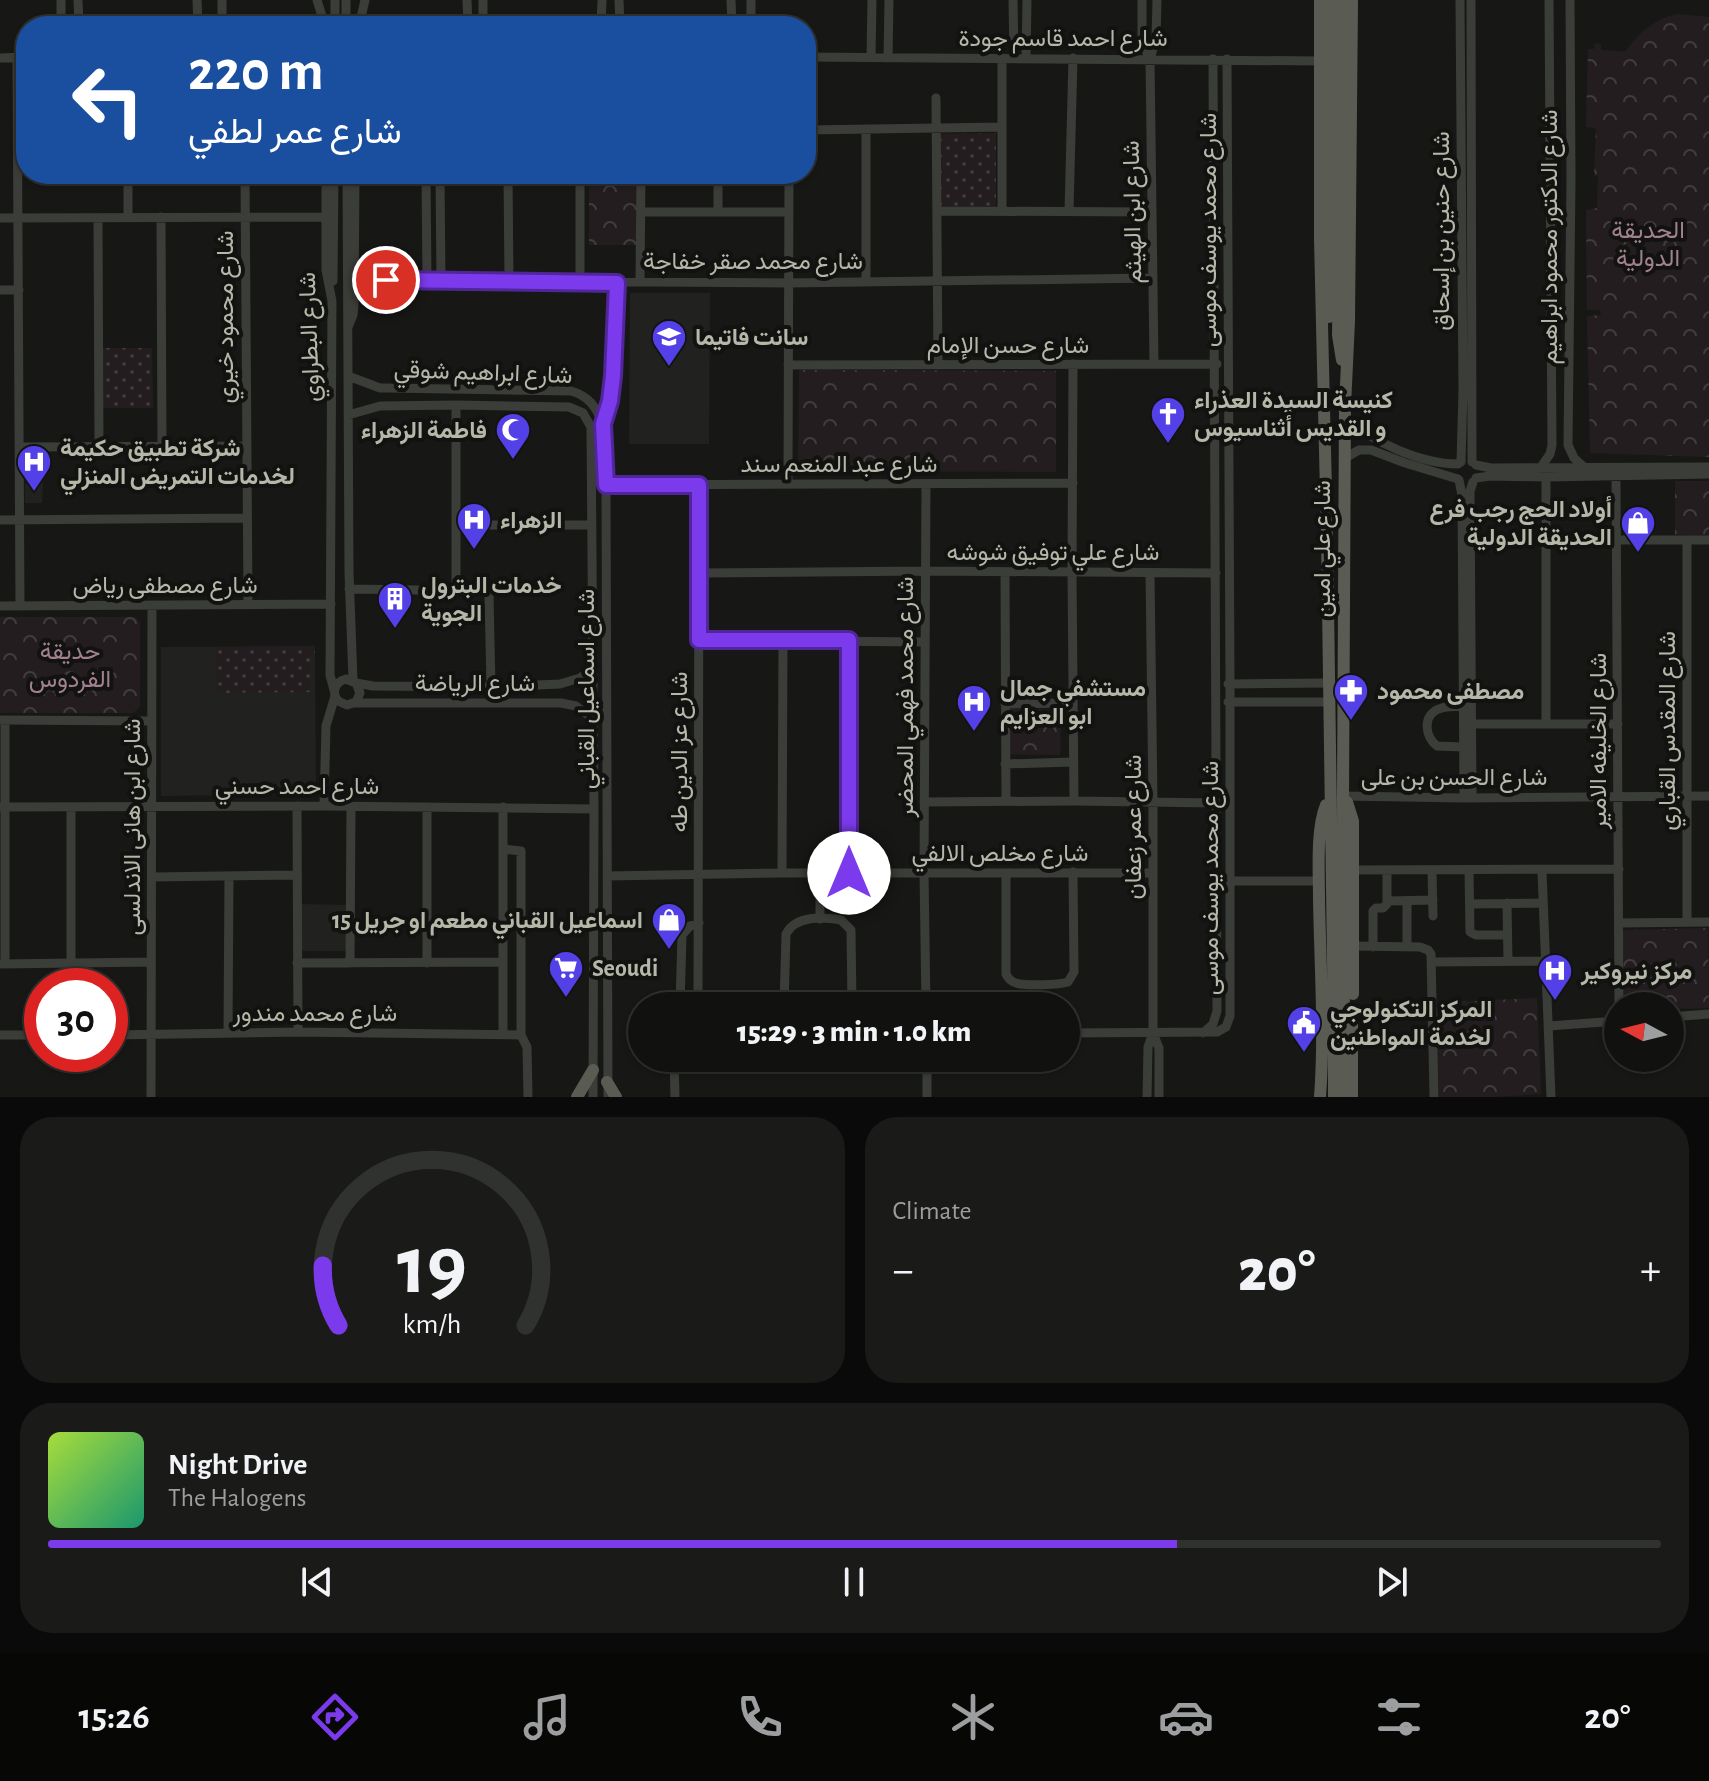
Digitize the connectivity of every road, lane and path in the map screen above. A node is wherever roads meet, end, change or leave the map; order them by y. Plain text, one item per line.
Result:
1 (872, 0) edge
2 (889, 0) edge
3 (1013, 0) edge
4 (1027, 0) edge
5 (1142, 0) edge
6 (1157, 0) edge
7 (1320, 0) edge
8 (1332, 0) edge
9 (1343, 0) edge
10 (1352, 0) edge
11 (1460, 0) edge
12 (1471, 0) edge
13 (1549, 4) edge
14 (1570, 4) edge
15 (1352, 15) junction
16 (1320, 19) junction
17 (816, 57) edge
18 (871, 57) junction
19 (888, 58) junction
20 (1002, 58) junction
21 (1014, 58) junction
22 (1026, 58) junction
23 (1073, 58) junction
24 (1150, 59) junction
25 (1213, 59) junction
26 (1227, 59) junction
27 (1320, 61) junction
28 (936, 98) dead end
29 (1336, 124) junction
30 (1002, 127) junction
31 (936, 128) junction
32 (866, 129) junction
33 (816, 130) edge
34 (19, 184) edge
35 (128, 184) edge
36 (245, 184) edge
37 (326, 184) edge
38 (334, 184) edge
39 (347, 184) edge
40 (355, 184) edge
41 (426, 184) edge
42 (440, 184) edge
43 (508, 184) edge
44 (580, 184) edge
45 (641, 184) edge
46 (718, 184) edge
47 (789, 184) edge
48 (937, 211) junction
49 (1002, 211) junction
50 (1069, 211) junction
51 (641, 212) junction
52 (718, 212) junction
53 (789, 212) junction
54 (1152, 212) junction
55 (128, 217) junction
56 (161, 217) junction
57 (245, 217) junction
58 (327, 217) junction
59 (0, 218) edge
60 (18, 218) junction
61 (98, 218) junction
62 (1153, 278) junction
63 (354, 280) junction
64 (427, 280) junction
65 (441, 280) junction
66 (509, 280) junction
67 (866, 280) junction
68 (938, 280) junction
69 (580, 282) junction
70 (640, 282) junction
71 (617, 283) junction
72 (789, 283) junction
73 (0, 290) edge
74 (19, 290) junction
75 (332, 301) junction
76 (346, 330) junction
77 (1073, 364) junction
78 (1154, 364) junction
79 (1214, 364) junction
80 (1228, 364) junction
81 (788, 365) junction
82 (938, 365) junction
83 (1345, 375) junction
84 (348, 376) junction
85 (380, 388) junction
86 (1323, 404) junction
87 (456, 405) junction
88 (380, 406) junction
89 (348, 415) junction
90 (1345, 417) junction
91 (603, 424) junction
92 (591, 434) joint
93 (1369, 434) junction
94 (1552, 445) junction
95 (1568, 445) junction
96 (246, 446) junction
97 (19, 447) junction
98 (99, 447) junction
99 (162, 447) junction
100 (1368, 450) junction
101 (1345, 458) junction
102 (1459, 463) junction
103 (1474, 463) junction
104 (1584, 467) junction
105 (1709, 467) edge
106 (1544, 472) junction
107 (1709, 474) edge
108 (1616, 476) junction
109 (1458, 479) junction
110 (1475, 480) junction
111 (1073, 483) junction
112 (788, 484) junction
113 (926, 484) junction
114 (606, 485) junction
115 (699, 485) junction
116 (247, 518) junction
117 (0, 520) edge
118 (20, 520) junction
119 (456, 525) junction
120 (592, 525) junction
121 (1616, 540) junction
122 (1687, 540) junction
123 (1709, 540) edge
124 (592, 547) junction
125 (606, 547) junction
126 (926, 571) junction
127 (1005, 572) junction
128 (1072, 572) junction
129 (699, 573) junction
130 (1150, 573) junction
131 (1216, 573) junction
132 (349, 589) junction
133 (456, 590) junction
134 (331, 604) junction
135 (248, 605) junction
136 (0, 606) edge
137 (20, 606) junction
138 (152, 606) junction
139 (699, 640) junction
140 (783, 640) junction
141 (849, 640) junction
142 (925, 642) junction
143 (593, 669) junction
144 (354, 682) junction
145 (1329, 683) junction
146 (1230, 684) junction
147 (1217, 685) junction
148 (491, 687) junction
149 (335, 693) junction
150 (564, 693) junction
151 (1217, 702) junction
152 (1230, 702) junction
153 (1329, 702) junction
154 (353, 703) junction
155 (1073, 703) junction
156 (1005, 704) junction
157 (1463, 706) junction
158 (593, 719) junction
159 (3, 720) edge
160 (152, 721) junction
161 (1472, 724) junction
162 (1546, 724) junction
163 (1618, 724) junction
164 (1463, 747) junction
165 (1073, 762) junction
166 (1005, 764) junction
167 (1468, 776) junction
168 (1343, 796) junction
169 (1687, 796) junction
170 (1709, 796) edge
171 (1618, 797) junction
172 (1468, 798) junction
173 (1329, 799) junction
174 (1006, 801) junction
175 (1074, 801) junction
176 (924, 802) junction
177 (1153, 802) junction
178 (1217, 803) junction
179 (297, 806) junction
180 (324, 806) junction
181 (351, 806) junction
182 (3, 807) edge
183 (71, 807) junction
184 (152, 807) junction
185 (427, 807) junction
186 (503, 807) junction
187 (594, 809) junction
188 (503, 849) junction
189 (1619, 869) junction
190 (1352, 870) junction
191 (1387, 870) junction
192 (1432, 870) junction
193 (1469, 870) junction
194 (1542, 871) junction
195 (1073, 872) junction
196 (782, 873) junction
197 (820, 873) junction
198 (849, 873) junction
199 (924, 873) junction
200 (1006, 873) junction
201 (1153, 873) junction
202 (698, 874) junction
203 (297, 875) junction
204 (2, 876) edge
205 (229, 876) junction
206 (607, 876) junction
207 (152, 877) junction
208 (1231, 881) junction
209 (1319, 881) junction
210 (1433, 900) junction
211 (1387, 901) junction
212 (1407, 901) junction
213 (1507, 903) junction
214 (1543, 903) junction
215 (1470, 904) junction
216 (1433, 916) dead end
217 (820, 919) junction
218 (1687, 922) junction
219 (1709, 922) edge
220 (699, 923) junction
221 (1619, 923) junction
222 (1507, 935) junction
223 (1353, 946) junction
224 (1373, 947) junction
225 (1407, 947) junction
226 (1508, 961) junction
227 (1546, 961) junction
228 (151, 962) junction
229 (503, 962) junction
230 (1431, 962) junction
231 (297, 963) junction
232 (350, 963) junction
233 (427, 963) junction
234 (3, 964) edge
235 (71, 964) junction
236 (680, 992) edge
237 (698, 992) edge
238 (784, 992) edge
239 (852, 992) edge
240 (926, 992) edge
241 (1619, 992) edge
242 (1217, 1011) junction
243 (1230, 1011) junction
244 (1709, 1014) edge
245 (1684, 1016) edge
246 (1604, 1022) edge
247 (1548, 1026) junction
248 (1339, 1030) junction
249 (298, 1032) junction
250 (228, 1033) junction
251 (1080, 1033) edge
252 (1153, 1033) junction
253 (1203, 1033) junction
254 (503, 1034) junction
255 (0, 1035) edge
256 (24, 1035) edge
257 (128, 1035) edge
258 (151, 1035) junction
259 (521, 1035) junction
260 (1321, 1069) junction
261 (593, 1070) junction
262 (674, 1072) edge
263 (927, 1072) edge
264 (1352, 1072) junction
265 (607, 1082) junction
266 (151, 1097) edge
267 (528, 1097) edge
268 (577, 1097) edge
269 (593, 1097) edge
270 (608, 1097) edge
271 (616, 1097) edge
272 (675, 1097) edge
273 (927, 1097) edge
274 (1147, 1097) edge
275 (1159, 1097) edge
276 (1320, 1097) edge
277 (1334, 1097) edge
278 (1345, 1097) edge
279 (1352, 1097) edge
280 (1434, 1097) edge
281 (1551, 1097) edge

1 - 18 street
2 - 19 street
3 - 21 street
4 - 22 street
5 - 24 street, شارع ابن الهيثم
6 - 24 street, شارع ابن الهيثم
7 - 16 main road, شارع علي امين
8 - 29 main road, bridge
9 - 29 main road, bridge
10 - 15 main road, شارع علي امين
11 - 102 street, شارع حنين بن إسحاق
12 - 103 street, شارع حنين بن إسحاق
13 - 14 street
13 - 94 street, شارع الدكتور محمود ابراهيم
14 - 95 street, شارع الدكتور محمود ابراهيم
15 - 16 main road
15 - 83 main road, شارع علي امين
16 - 27 main road, شارع علي امين
17 - 18 street, شارع احمد قاسم جودة
18 - 19 street, شارع احمد قاسم جودة
19 - 20 street, شارع احمد قاسم جودة
20 - 21 street, شارع احمد قاسم جودة
20 - 30 street
21 - 22 street, شارع احمد قاسم جودة
22 - 23 street, شارع احمد قاسم جودة
23 - 24 street, شارع احمد قاسم جودة
23 - 50 street
24 - 25 street, شارع احمد قاسم جودة
24 - 54 street, شارع ابن الهيثم
25 - 26 street, شارع احمد قاسم جودة
25 - 79 street, شارع محمد يوسف موسى
26 - 27 street, شارع احمد قاسم جودة
26 - 80 street, شارع محمد يوسف موسى
27 - 86 main road, شارع علي امين
28 - 31 street
29 - 83 main road
29 - 86 main road
30 - 31 street
30 - 49 street
31 - 32 street
31 - 48 street
32 - 33 street
32 - 67 street
34 - 60 street
35 - 55 street
36 - 57 street, شارع محمود خيري
37 - 58 street, شارع البطراوي
38 - 75 street
39 - 76 street
40 - 63 street, شارع البطراوي
41 - 64 street
42 - 65 street
43 - 66 street
44 - 69 street
45 - 51 street
46 - 52 street
47 - 53 street
48 - 49 street
48 - 68 street
49 - 50 street
50 - 54 street
51 - 52 street
51 - 70 street
52 - 53 street
53 - 72 street
54 - 62 street, شارع ابن الهيثم
55 - 56 street
55 - 61 street
56 - 57 street
56 - 99 street
57 - 58 street
57 - 96 street, شارع محمود خيري
58 - 75 street, شارع البطراوي
59 - 60 street
60 - 61 street
60 - 74 street
61 - 98 street
62 - 68 street, شارع محمد صقر خفاجة
62 - 78 street, شارع ابن الهيثم
63 - 64 street, شارع محمد صقر خفاجة
63 - 76 street, شارع البطراوي
64 - 65 street, شارع محمد صقر خفاجة
65 - 66 street, شارع محمد صقر خفاجة
66 - 69 street, شارع محمد صقر خفاجة
67 - 68 street, شارع محمد صقر خفاجة
67 - 72 street, شارع محمد صقر خفاجة
68 - 82 street
69 - 71 street, شارع محمد صقر خفاجة
70 - 71 street, شارع محمد صقر خفاجة
70 - 72 street, شارع محمد صقر خفاجة
71 - 91 street, شارع اسماعيل القباني
72 - 81 street
73 - 74 street
74 - 97 street
75 - 134 street, شارع البطراوي
76 - 84 street, شارع البطراوي
77 - 78 street, شارع حسن الإمام
77 - 82 street, شارع حسن الإمام
77 - 111 street
78 - 79 street, شارع حسن الإمام
79 - 80 street, شارع حسن الإمام
79 - 131 street, شارع محمد يوسف موسى
80 - 146 street, شارع محمد يوسف موسى
81 - 82 street, شارع حسن الإمام
81 - 112 street
83 - 90 main road, شارع علي امين
84 - 85 street, شارع ابراهيم شوقي
84 - 89 street, شارع البطراوي
85 - 88 street
85 - 91 street, شارع ابراهيم شوقي
86 - 145 main road, شارع علي امين
87 - 88 street, شارع ابراهيم شوقي
87 - 92 street, شارع ابراهيم شوقي
87 - 119 street
88 - 89 street, شارع ابراهيم شوقي
89 - 132 street, شارع البطراوي
90 - 93 street
90 - 101 main road, شارع علي امين
91 - 114 street, شارع اسماعيل القباني
92 - 120 street, شارع اسماعيل القباني
93 - 100 street
93 - 102 street
94 - 95 street
94 - 106 street, شارع الدكتور محمود ابراهيم
95 - 104 street
96 - 99 street
96 - 116 street, شارع محمود خيري
97 - 98 street
97 - 118 street
98 - 99 street
100 - 101 street
100 - 109 street
101 - 168 main road, شارع علي امين
102 - 103 street
102 - 109 street
103 - 106 street
103 - 110 street
104 - 105 street
104 - 106 street
106 - 108 street
106 - 110 street
106 - 162 street
107 - 108 street
108 - 121 street, شارع الخليفه الامير
109 - 110 street
109 - 157 street
110 - 161 street
111 - 113 street, شارع عبد المنعم سند
111 - 128 street
112 - 113 street, شارع عبد المنعم سند
112 - 115 street, شارع عبد المنعم سند
113 - 126 street, شارع محمد فهمي المحضر
114 - 115 street, شارع عبد المنعم سند
114 - 125 street, شارع اسماعيل القباني
115 - 129 street, شارع عز الدين طه
116 - 118 street
116 - 135 street, شارع محمود خيري
117 - 118 street
118 - 137 street
119 - 120 street
119 - 133 street
120 - 124 street, شارع اسماعيل القباني
121 - 122 street
121 - 163 street, شارع الخليفه الامير
122 - 123 street
122 - 169 street, شارع المقدس القباري
124 - 125 street
124 - 143 street, شارع اسماعيل القباني
125 - 206 street, شارع اسماعيل القباني
126 - 127 street, شارع علي توفيق شوشه
126 - 129 street, شارع علي توفيق شوشه
126 - 142 street, شارع محمد فهمي المحضر
127 - 128 street, شارع علي توفيق شوشه
127 - 156 street
128 - 130 street, شارع علي توفيق شوشه
128 - 155 street
129 - 139 street, شارع عز الدين طه
130 - 131 street, شارع علي توفيق شوشه
130 - 177 street, شارع عمر زعفان
131 - 147 street, شارع محمد يوسف موسى
132 - 133 street
132 - 144 street, شارع البطراوي
133 - 148 street
134 - 135 street, شارع مصطفى رياض
134 - 149 street, شارع البطراوي
135 - 138 street, شارع مصطفى رياض
136 - 137 street, شارع مصطفى رياض
137 - 138 street, شارع مصطفى رياض
138 - 160 street, شارع ابن هانى الاندلسى
139 - 140 street
139 - 202 street, شارع عز الدين طه
140 - 141 street
140 - 196 street
141 - 142 street
141 - 198 street
142 - 176 street, شارع محمد فهمي المحضر
143 - 150 street, شارع الرياضة
143 - 158 street, شارع اسماعيل القباني
144 - 148 street, شارع الرياضة
144 - 149 street
144 - 154 street
145 - 146 street
145 - 153 main road, شارع علي امين
146 - 147 street
146 - 152 street, شارع محمد يوسف موسى
147 - 151 street, شارع محمد يوسف موسى
148 - 150 street, شارع الرياضة
149 - 154 street
149 - 180 street, شارع البطراوي
150 - 154 street, شارع الرياضة
150 - 158 street, شارع الرياضة
151 - 152 street
151 - 178 street, شارع محمد يوسف موسى
152 - 153 street
152 - 208 street, شارع محمد يوسف موسى
153 - 173 main road, شارع علي امين
155 - 156 street
155 - 165 street
156 - 166 street
157 - 164 street
157 - 164 street
158 - 187 street, شارع اسماعيل القباني
159 - 160 street
159 - 182 street
160 - 184 street, شارع ابن هانى الاندلسى
161 - 162 street
161 - 167 street
162 - 163 street
163 - 171 street, شارع الخليفه الامير
164 - 167 street
165 - 166 street
165 - 175 street
166 - 174 street
167 - 172 street
168 - 172 street, شارع الحسن بن على
168 - 190 main road, شارع علي امين
168 - 248 main road
169 - 170 street, شارع الحسن بن على
169 - 171 street, شارع الحسن بن على
169 - 218 street, شارع المقدس القباري
171 - 172 street, شارع الحسن بن على
171 - 189 street, شارع الخليفه الامير
173 - 209 main road, شارع علي امين
173 - 248 main road
174 - 175 street
174 - 176 street
175 - 177 street
176 - 199 street, شارع محمد فهمي المحضر
177 - 178 street
177 - 201 street, شارع عمر زعفان
178 - 242 street, شارع محمد يوسف موسى
179 - 180 street, شارع احمد حسني
179 - 184 street, شارع احمد حسني
179 - 203 street
180 - 181 street, شارع احمد حسني
181 - 185 street, شارع احمد حسني
181 - 232 street
182 - 183 street, شارع احمد حسني
182 - 204 street
183 - 184 street, شارع احمد حسني
183 - 235 street
184 - 207 street, شارع ابن هانى الاندلسى
185 - 186 street, شارع احمد حسني
185 - 233 street
186 - 187 street, شارع احمد حسني
186 - 188 street
187 - 261 street, شارع اسماعيل القباني
188 - 229 street
188 - 259 street
189 - 194 street
189 - 221 street, شارع الخليفه الامير
190 - 191 street
190 - 223 main road, شارع علي امين
191 - 192 street
191 - 211 street
192 - 193 street
192 - 210 street
193 - 194 street
193 - 215 street
194 - 214 street
195 - 200 street, شارع مخلص الالفي
195 - 200 street
195 - 201 street, شارع مخلص الالفي
196 - 197 street, شارع مخلص الالفي
196 - 202 street, شارع مخلص الالفي
197 - 198 street, شارع مخلص الالفي
197 - 217 street
198 - 199 street, شارع مخلص الالفي
199 - 200 street, شارع مخلص الالفي
199 - 240 street, شارع محمد فهمي المحضر
201 - 252 street, شارع عمر زعفان
202 - 206 street, شارع مخلص الالفي
202 - 220 street, شارع عز الدين طه
203 - 205 street
203 - 231 street
204 - 234 street
205 - 207 street
205 - 250 street
206 - 265 street, شارع اسماعيل القباني
207 - 228 street, شارع ابن هانى الاندلسى
208 - 209 street
208 - 243 street, شارع محمد يوسف موسى
209 - 260 main road, شارع علي امين
210 - 212 street
210 - 216 street
211 - 212 street
211 - 224 street
212 - 225 street
213 - 214 street
213 - 215 street
213 - 222 street
214 - 227 street
215 - 222 street
217 - 238 street
217 - 239 street
218 - 219 street
218 - 221 street
220 - 236 street
220 - 237 street, شارع عز الدين طه
221 - 241 street, شارع الخليفه الامير
222 - 226 street
223 - 224 street
223 - 264 main road, شارع علي امين
224 - 225 street
225 - 230 street
226 - 227 street
226 - 230 street
227 - 247 street
228 - 235 street
228 - 258 street, شارع ابن هانى الاندلسى
229 - 233 street
229 - 254 street
230 - 280 street
231 - 232 street
231 - 249 street
232 - 233 street
234 - 235 street
242 - 243 street
242 - 253 street, شارع محمد يوسف موسى
243 - 253 street, شارع محمد يوسف موسى
244 - 245 street
246 - 247 street
247 - 281 street
248 - 277 main road, bridge
248 - 278 main road, bridge
249 - 250 street, شارع محمد مندور
249 - 254 street, شارع محمد مندور
250 - 258 street, شارع محمد مندور
251 - 252 street
252 - 253 street
252 - 274 street, شارع عمر زعفان
252 - 275 street, شارع عمر زعفان
254 - 259 street, شارع محمد مندور
255 - 256 street
257 - 258 street, شارع محمد مندور
258 - 266 street, شارع ابن هانى الاندلسى
259 - 267 street
260 - 264 main road
260 - 276 main road, شارع علي امين
261 - 268 main road
261 - 269 street, شارع اسماعيل القباني
262 - 272 street
263 - 273 street
264 - 279 main road, شارع علي امين
265 - 270 street, شارع اسماعيل القباني
265 - 271 main road

